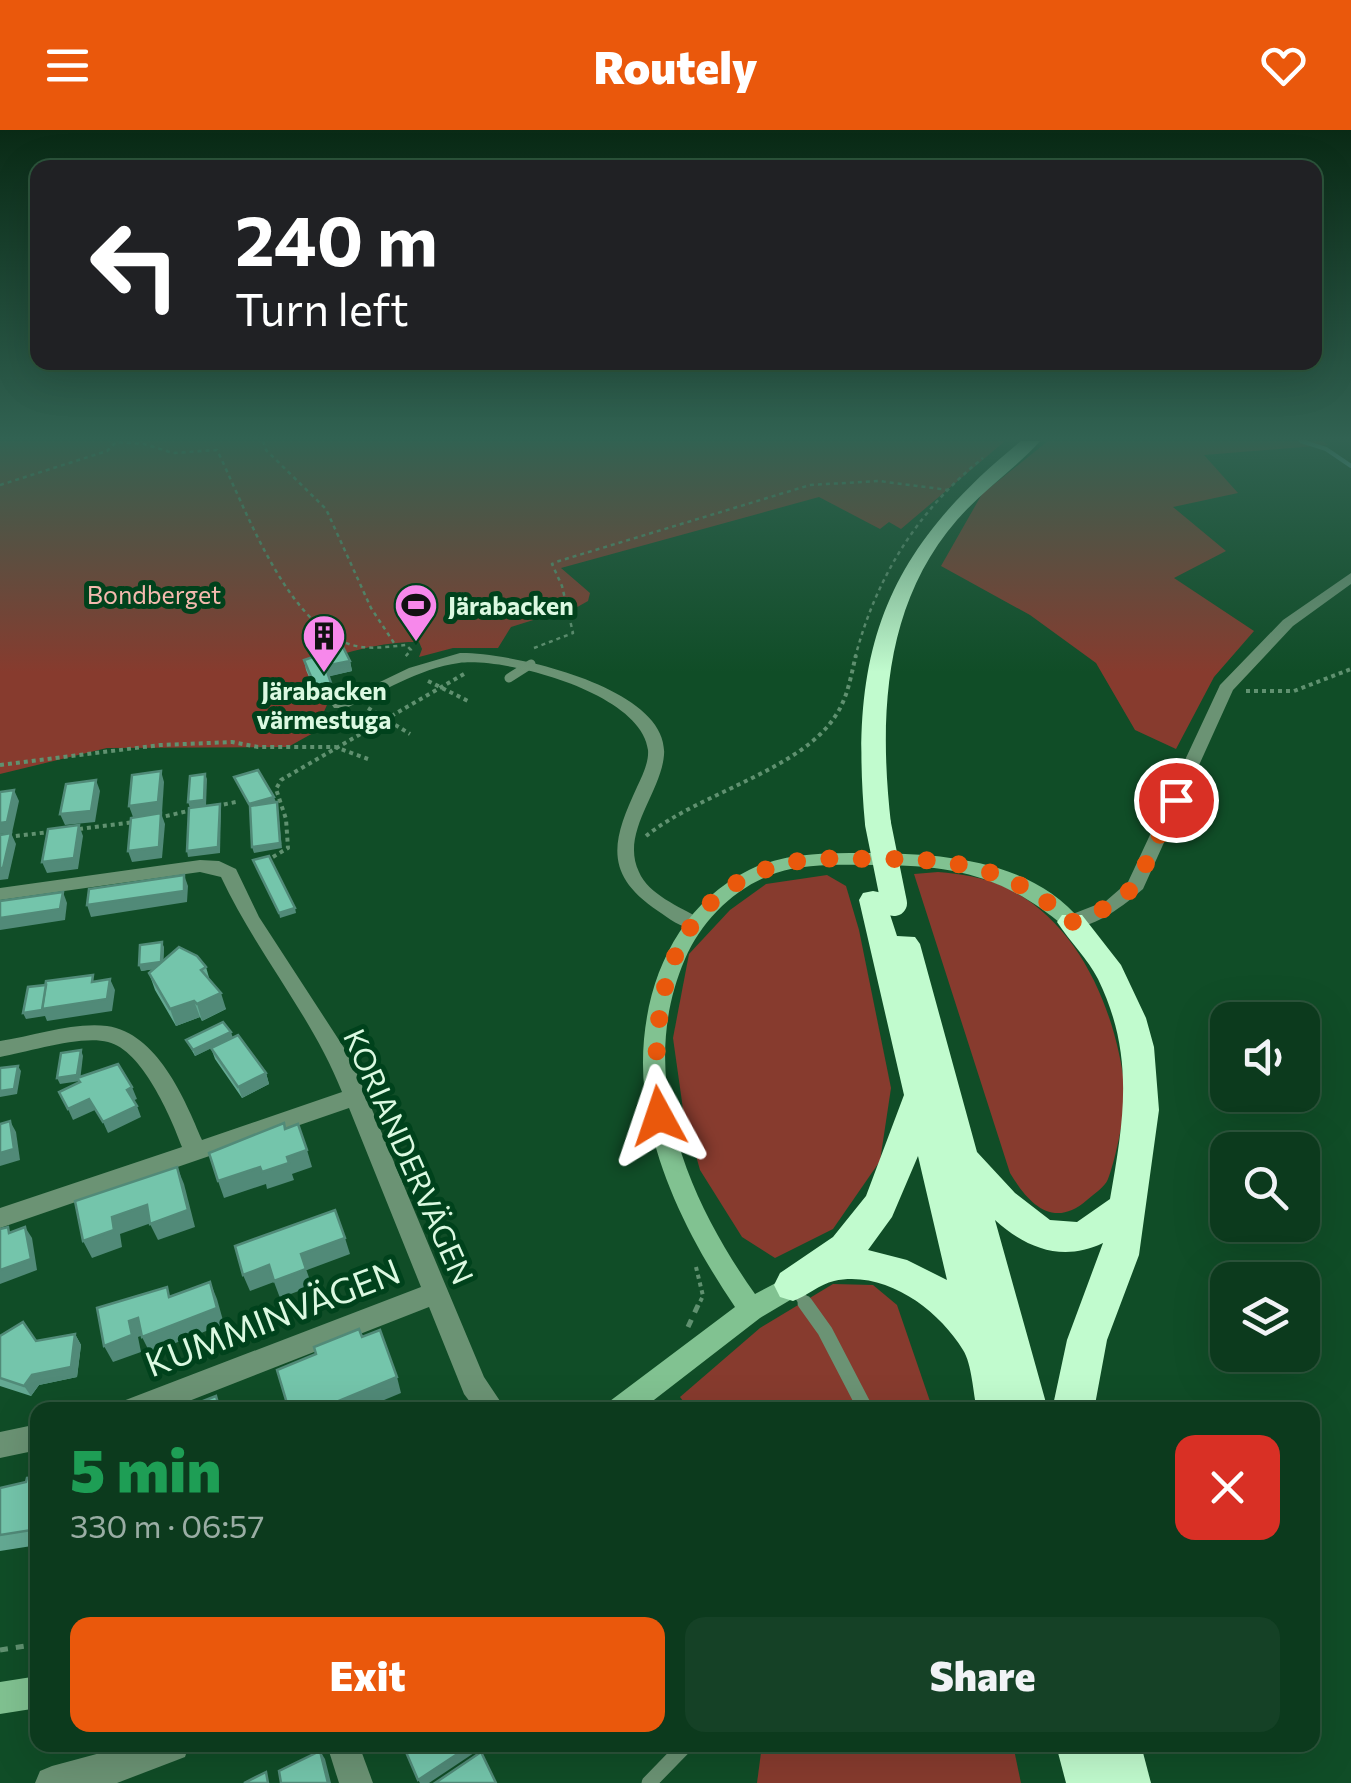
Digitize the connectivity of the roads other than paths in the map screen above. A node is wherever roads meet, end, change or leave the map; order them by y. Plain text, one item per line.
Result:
1 (930, 518) edge
2 (945, 518) edge
3 (1351, 576) edge
4 (531, 664) junction
5 (509, 678) dead end
6 (340, 706) dead end
7 (868, 824) junction
8 (0, 894) edge
9 (884, 901) junction
10 (1072, 922) junction
11 (692, 923) junction
12 (0, 1049) edge
13 (920, 1095) junction
14 (356, 1096) junction
15 (195, 1152) junction
16 (960, 1156) junction
17 (1128, 1206) junction
18 (0, 1218) edge
19 (829, 1266) junction
20 (793, 1284) junction
21 (438, 1292) junction
22 (751, 1310) junction
23 (983, 1349) junction
24 (154, 1402) edge
25 (486, 1402) edge
26 (630, 1402) edge
27 (862, 1402) edge
28 (996, 1402) edge
29 (1025, 1402) edge
30 (1075, 1402) edge
31 (30, 1439) edge
32 (0, 1445) edge
33 (30, 1693) edge
34 (0, 1698) edge
35 (155, 1752) edge
36 (345, 1752) edge
37 (679, 1752) edge
38 (1083, 1752) edge
39 (1118, 1752) edge
40 (52, 1783) edge
41 (356, 1783) edge
42 (649, 1783) edge
43 (1090, 1783) edge
44 (1126, 1783) edge

1 - 7 highway
2 - 7 highway
3 - 10 street
4 - 5 lane
4 - 6 street
4 - 11 street
7 - 9 highway, bridge
8 - 14 street, KORIANDERVÄGEN
9 - 13 highway
9 - 16 highway
10 - 11 street
10 - 17 highway
11 - 22 street
12 - 15 street
13 - 19 highway
13 - 23 highway
14 - 15 street
14 - 21 street, KORIANDERVÄGEN
15 - 18 street
16 - 17 highway
16 - 29 highway
17 - 30 highway
19 - 20 highway
19 - 23 highway
20 - 22 street
20 - 27 lane
21 - 24 street, KUMMINVÄGEN
21 - 25 street, KORIANDERVÄGEN
22 - 26 street
23 - 28 highway
31 - 32 street
33 - 34 street
35 - 40 street
36 - 41 street
37 - 42 lane
38 - 43 highway
39 - 44 highway

